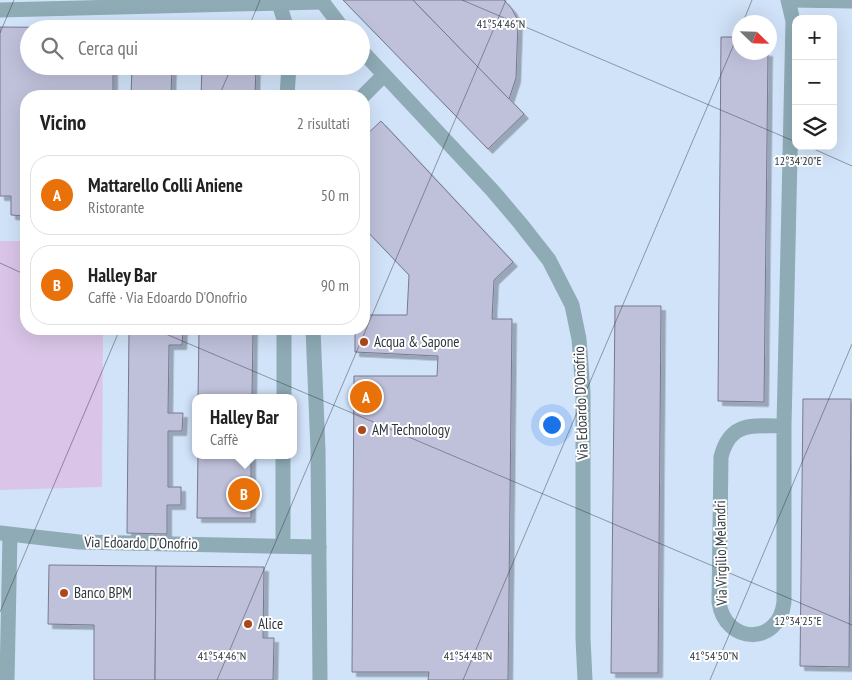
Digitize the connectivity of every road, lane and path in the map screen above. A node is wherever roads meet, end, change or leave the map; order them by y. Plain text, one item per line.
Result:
1 (788, 0) edge
2 (793, 0) edge
3 (320, 1) edge
4 (852, 1) edge
5 (278, 2) edge
6 (0, 10) edge
7 (284, 20) edge
8 (336, 20) edge
9 (370, 61) edge
10 (288, 75) edge
11 (383, 76) junction
12 (287, 90) edge
13 (369, 90) edge
14 (284, 335) edge
15 (313, 335) edge
16 (284, 394) edge
17 (784, 426) junction
18 (283, 459) edge
19 (5, 534) edge
20 (283, 545) junction
21 (319, 547) junction
22 (7, 680) edge
23 (320, 680) edge
24 (586, 680) edge

1 - 17 street, Via Virgilio Melandri
2 - 4 street
3 - 5 street
3 - 8 street
5 - 6 street
5 - 7 street
9 - 11 street, Via Edoardo D'Onofrio
10 - 12 street
11 - 13 street
11 - 24 street, Via Edoardo D'Onofrio
14 - 16 street
15 - 21 street
17 - 17 street, Via Virgilio Melandri
18 - 20 street
19 - 20 street, Via Edoardo D'Onofrio
19 - 22 street
20 - 21 street, Via Edoardo D'Onofrio
21 - 23 street

